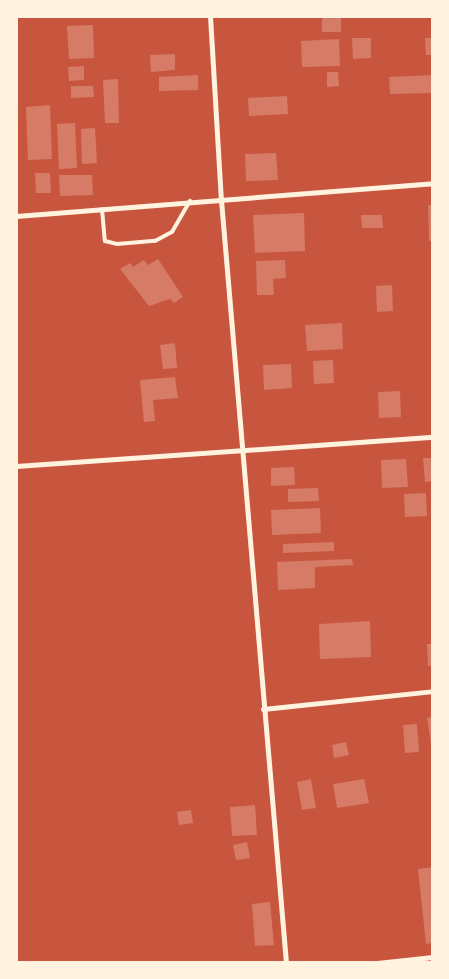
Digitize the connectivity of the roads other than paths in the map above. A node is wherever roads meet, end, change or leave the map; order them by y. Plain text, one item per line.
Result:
1 (210, 16) edge
2 (433, 183) edge
3 (220, 200) junction
4 (190, 201) junction
5 (102, 209) junction
6 (16, 216) edge
7 (433, 437) edge
8 (240, 450) junction
9 (16, 466) edge
10 (433, 691) edge
11 (263, 709) junction
12 (433, 957) edge
13 (286, 963) edge
14 (377, 963) edge

1 - 3 street
2 - 3 street
3 - 4 street
3 - 8 street
4 - 5 street
4 - 5 lane
5 - 6 street
7 - 8 street
8 - 9 street
8 - 11 street
10 - 11 street
11 - 13 street
12 - 14 street

